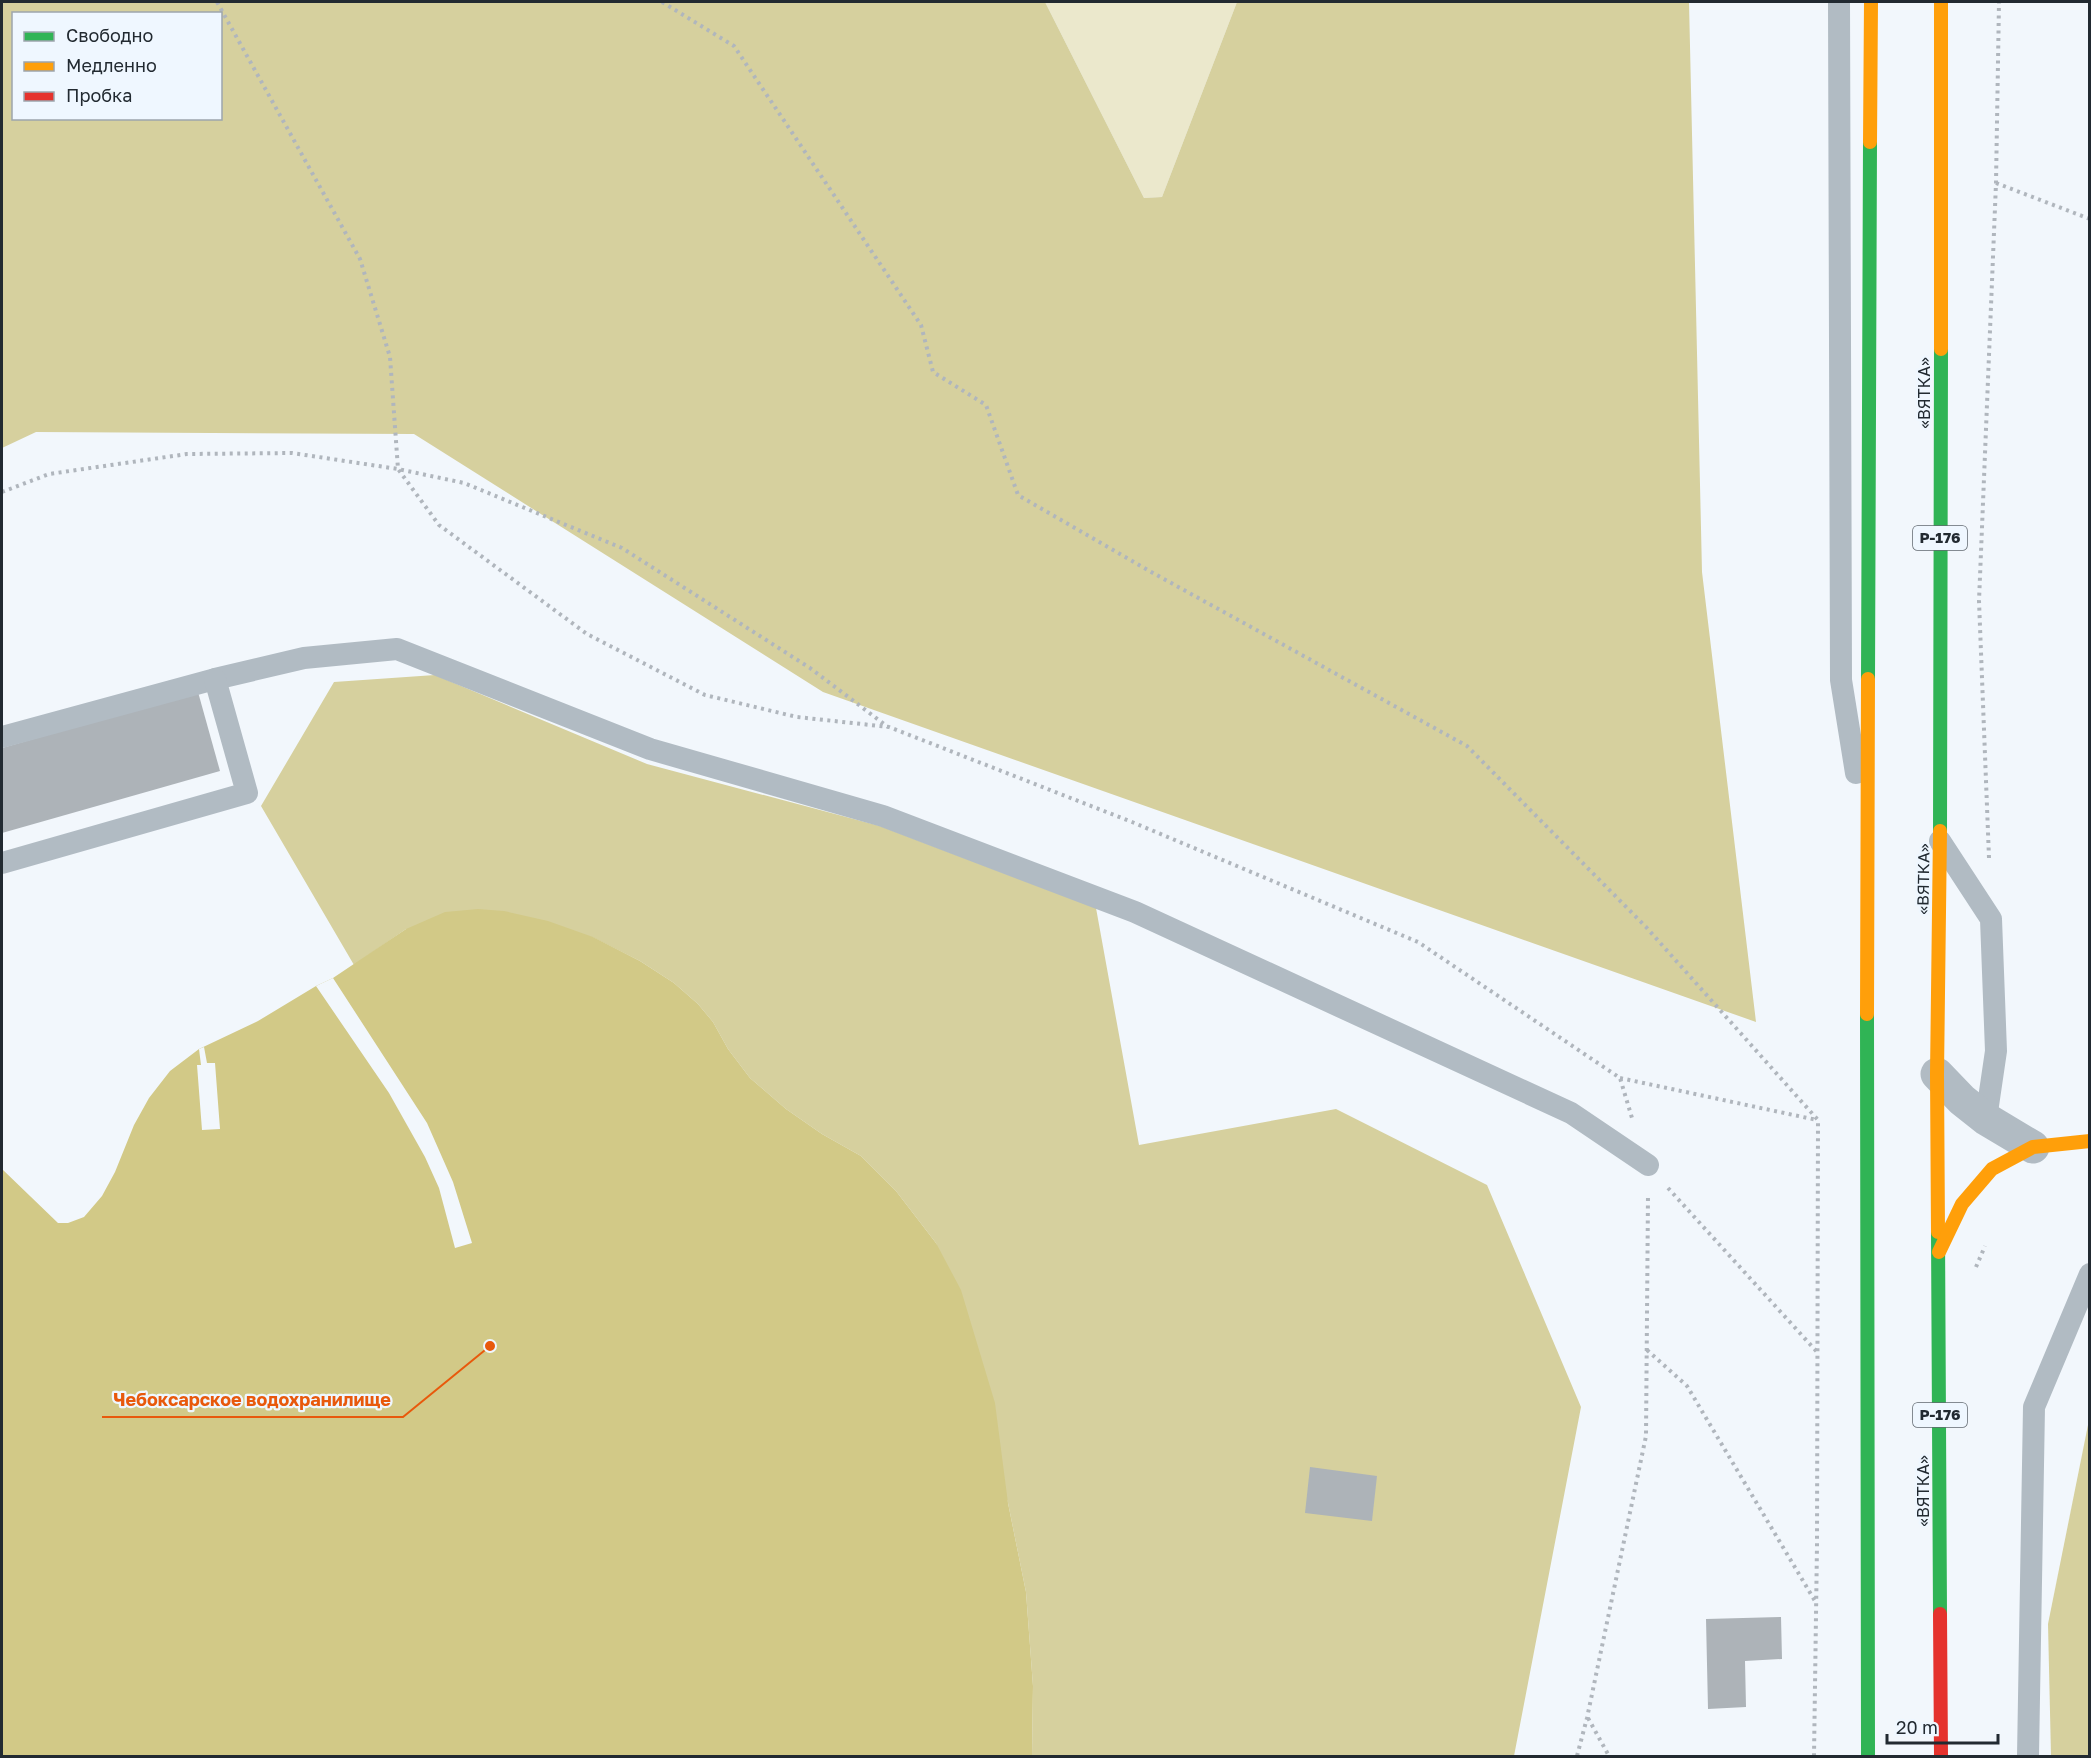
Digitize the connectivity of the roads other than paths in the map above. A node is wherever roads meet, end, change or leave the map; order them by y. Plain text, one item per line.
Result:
1 (1839, 2) edge
2 (1871, 2) edge
3 (1941, 2) edge
4 (215, 679) junction
5 (2, 737) edge
6 (1940, 841) junction
7 (1867, 848) junction
8 (2, 863) edge
9 (1937, 1074) junction
10 (1986, 1119) junction
11 (2090, 1141) edge
12 (2033, 1147) junction
13 (1648, 1165) road end
14 (1939, 1252) junction
15 (2090, 1274) edge
16 (1868, 1756) edge
17 (1941, 1756) edge
18 (2028, 1756) edge

1 - 7 lane
2 - 7 main road
3 - 6 main road, «ВЯТКА» / Р-176
4 - 5 lane
4 - 8 lane
4 - 13 lane
6 - 9 main road, «ВЯТКА» / Р-176
6 - 10 lane
7 - 16 main road
9 - 10 street
9 - 14 main road, «ВЯТКА» / Р-176
10 - 12 street
11 - 12 main road
12 - 14 main road
14 - 17 main road, «ВЯТКА» / Р-176
15 - 18 lane

